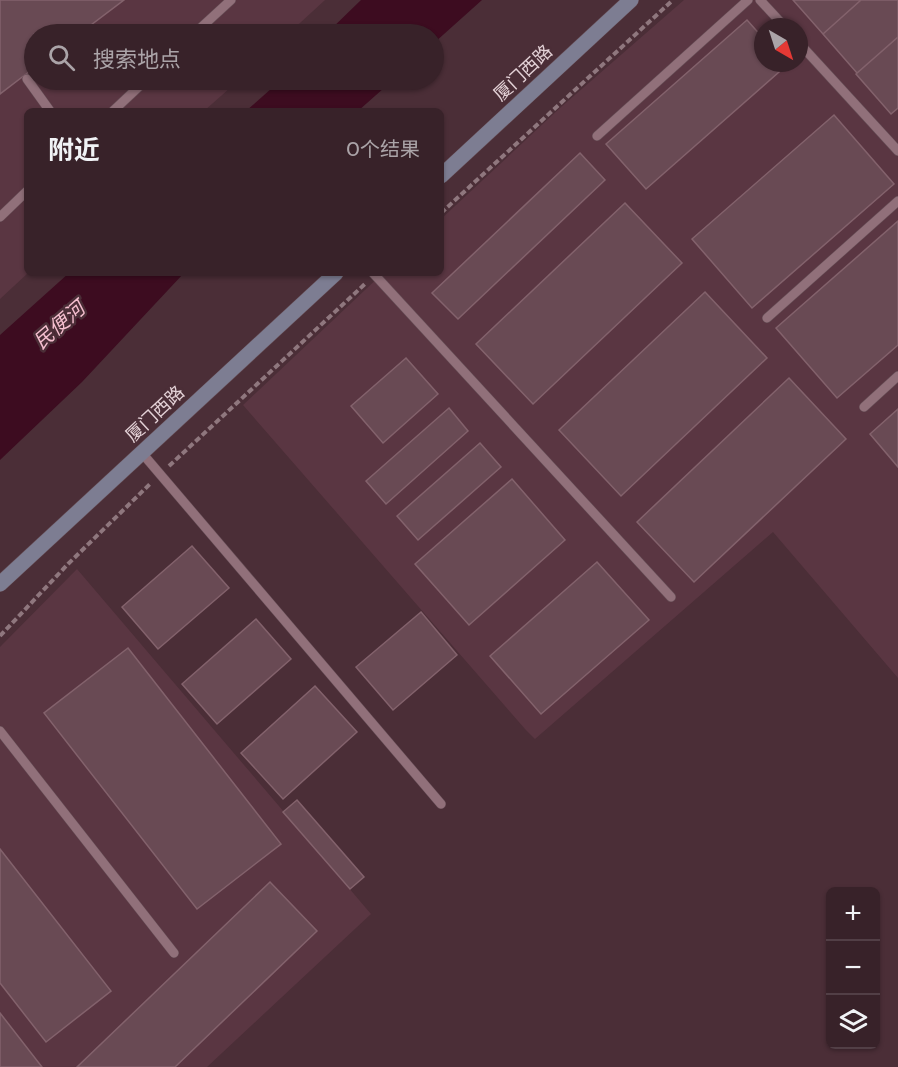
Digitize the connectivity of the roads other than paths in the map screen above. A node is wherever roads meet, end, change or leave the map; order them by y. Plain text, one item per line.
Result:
1 (231, 0) edge
2 (631, 0) edge
3 (748, 0) edge
4 (760, 0) edge
5 (777, 18) edge
6 (205, 24) edge
7 (808, 53) edge
8 (35, 90) edge
9 (135, 90) edge
10 (48, 108) edge
11 (116, 108) edge
12 (597, 136) dead end
13 (898, 151) edge
14 (444, 173) edge
15 (24, 194) edge
16 (898, 201) edge
17 (0, 217) edge
18 (333, 276) edge
19 (376, 276) edge
20 (767, 318) dead end
21 (898, 376) edge
22 (864, 406) dead end
23 (142, 453) junction
24 (0, 584) edge
25 (671, 597) dead end
26 (0, 731) edge
27 (441, 804) dead end
28 (174, 953) dead end

1 - 6 lane
2 - 14 street, 厦门西路
3 - 12 lane
4 - 5 lane
7 - 13 lane
8 - 10 lane
9 - 11 lane
15 - 17 lane
16 - 20 lane
18 - 23 street, 厦门西路
19 - 25 lane
21 - 22 lane
23 - 24 street, 厦门西路
23 - 27 lane
26 - 28 lane

